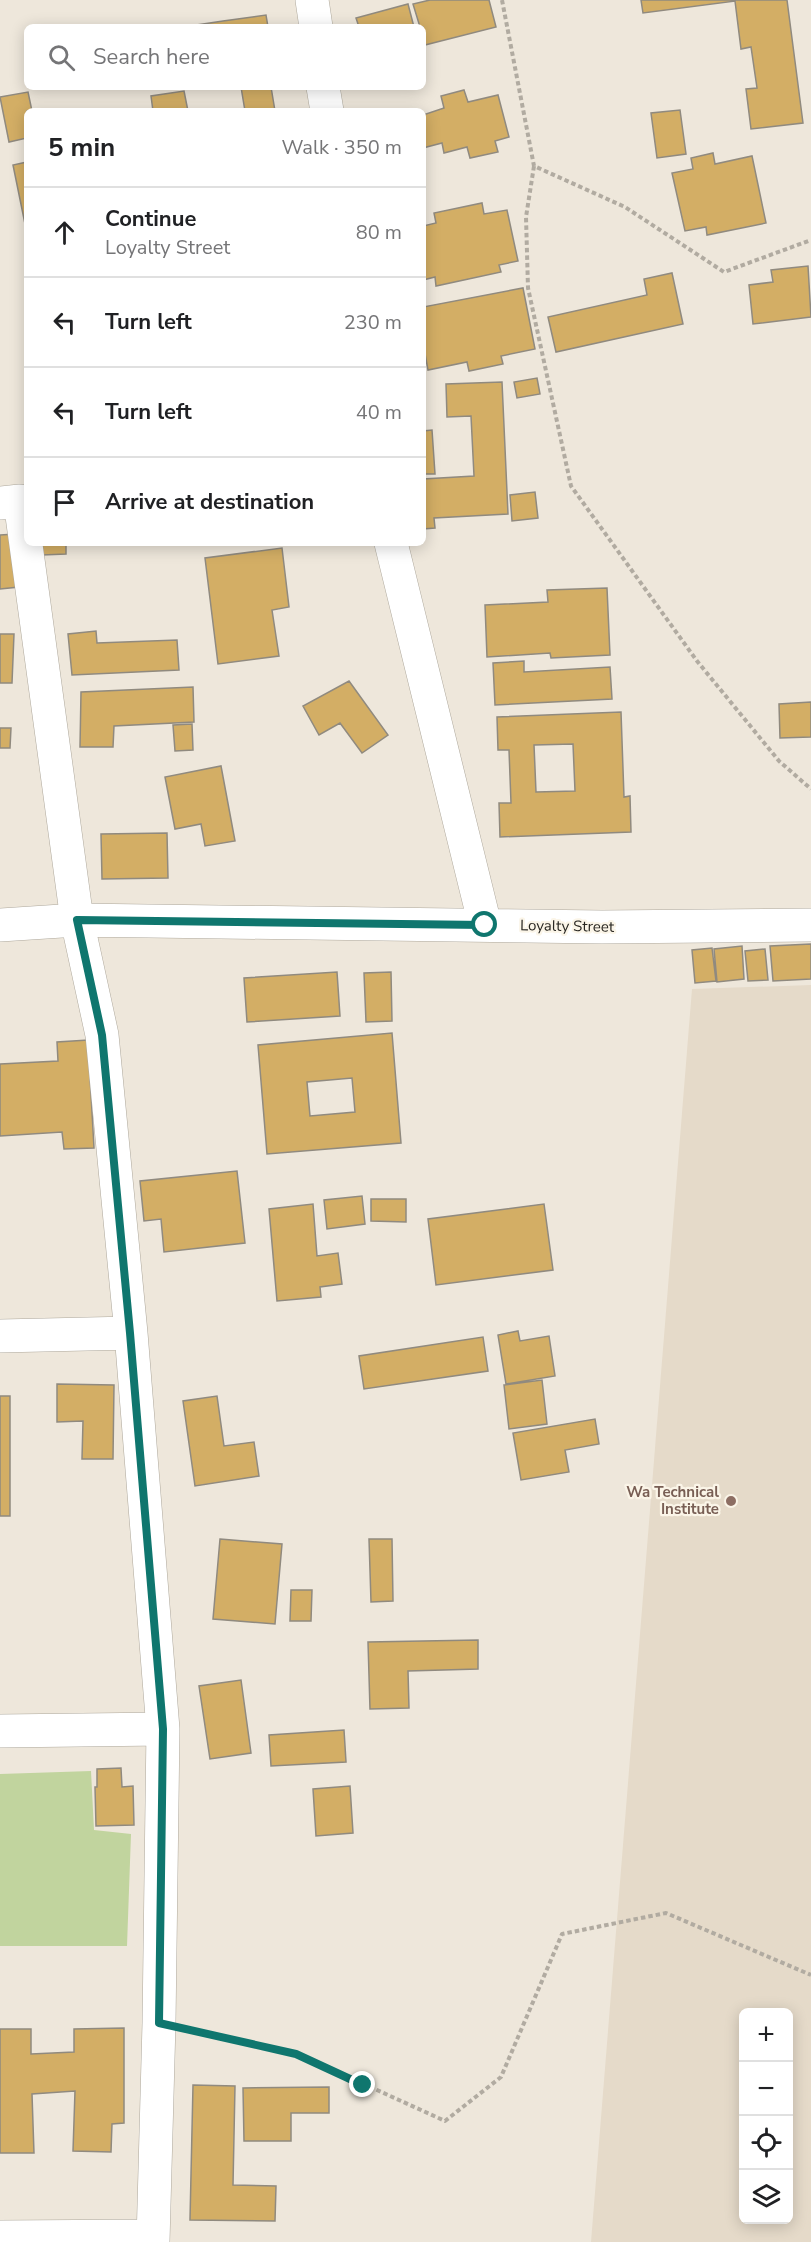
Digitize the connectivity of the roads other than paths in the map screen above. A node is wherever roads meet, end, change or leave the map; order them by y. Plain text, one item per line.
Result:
1 (312, 0) edge
2 (316, 24) edge
3 (324, 90) edge
4 (326, 108) edge
5 (0, 503) edge
6 (24, 530) edge
7 (26, 546) edge
8 (391, 546) edge
9 (77, 920) junction
10 (0, 925) edge
11 (485, 925) junction
12 (811, 925) edge
13 (130, 1333) junction
14 (0, 1336) edge
15 (163, 1729) junction
16 (0, 1731) edge
17 (0, 2237) edge
18 (153, 2239) edge

1 - 2 street
3 - 4 street
5 - 6 street
7 - 9 street
8 - 11 street
9 - 10 street, Loyalty Street
9 - 11 street, Loyalty Street
9 - 13 street
11 - 12 street, Loyalty Street
13 - 14 street
13 - 15 street
15 - 16 street
15 - 18 street
17 - 18 street

